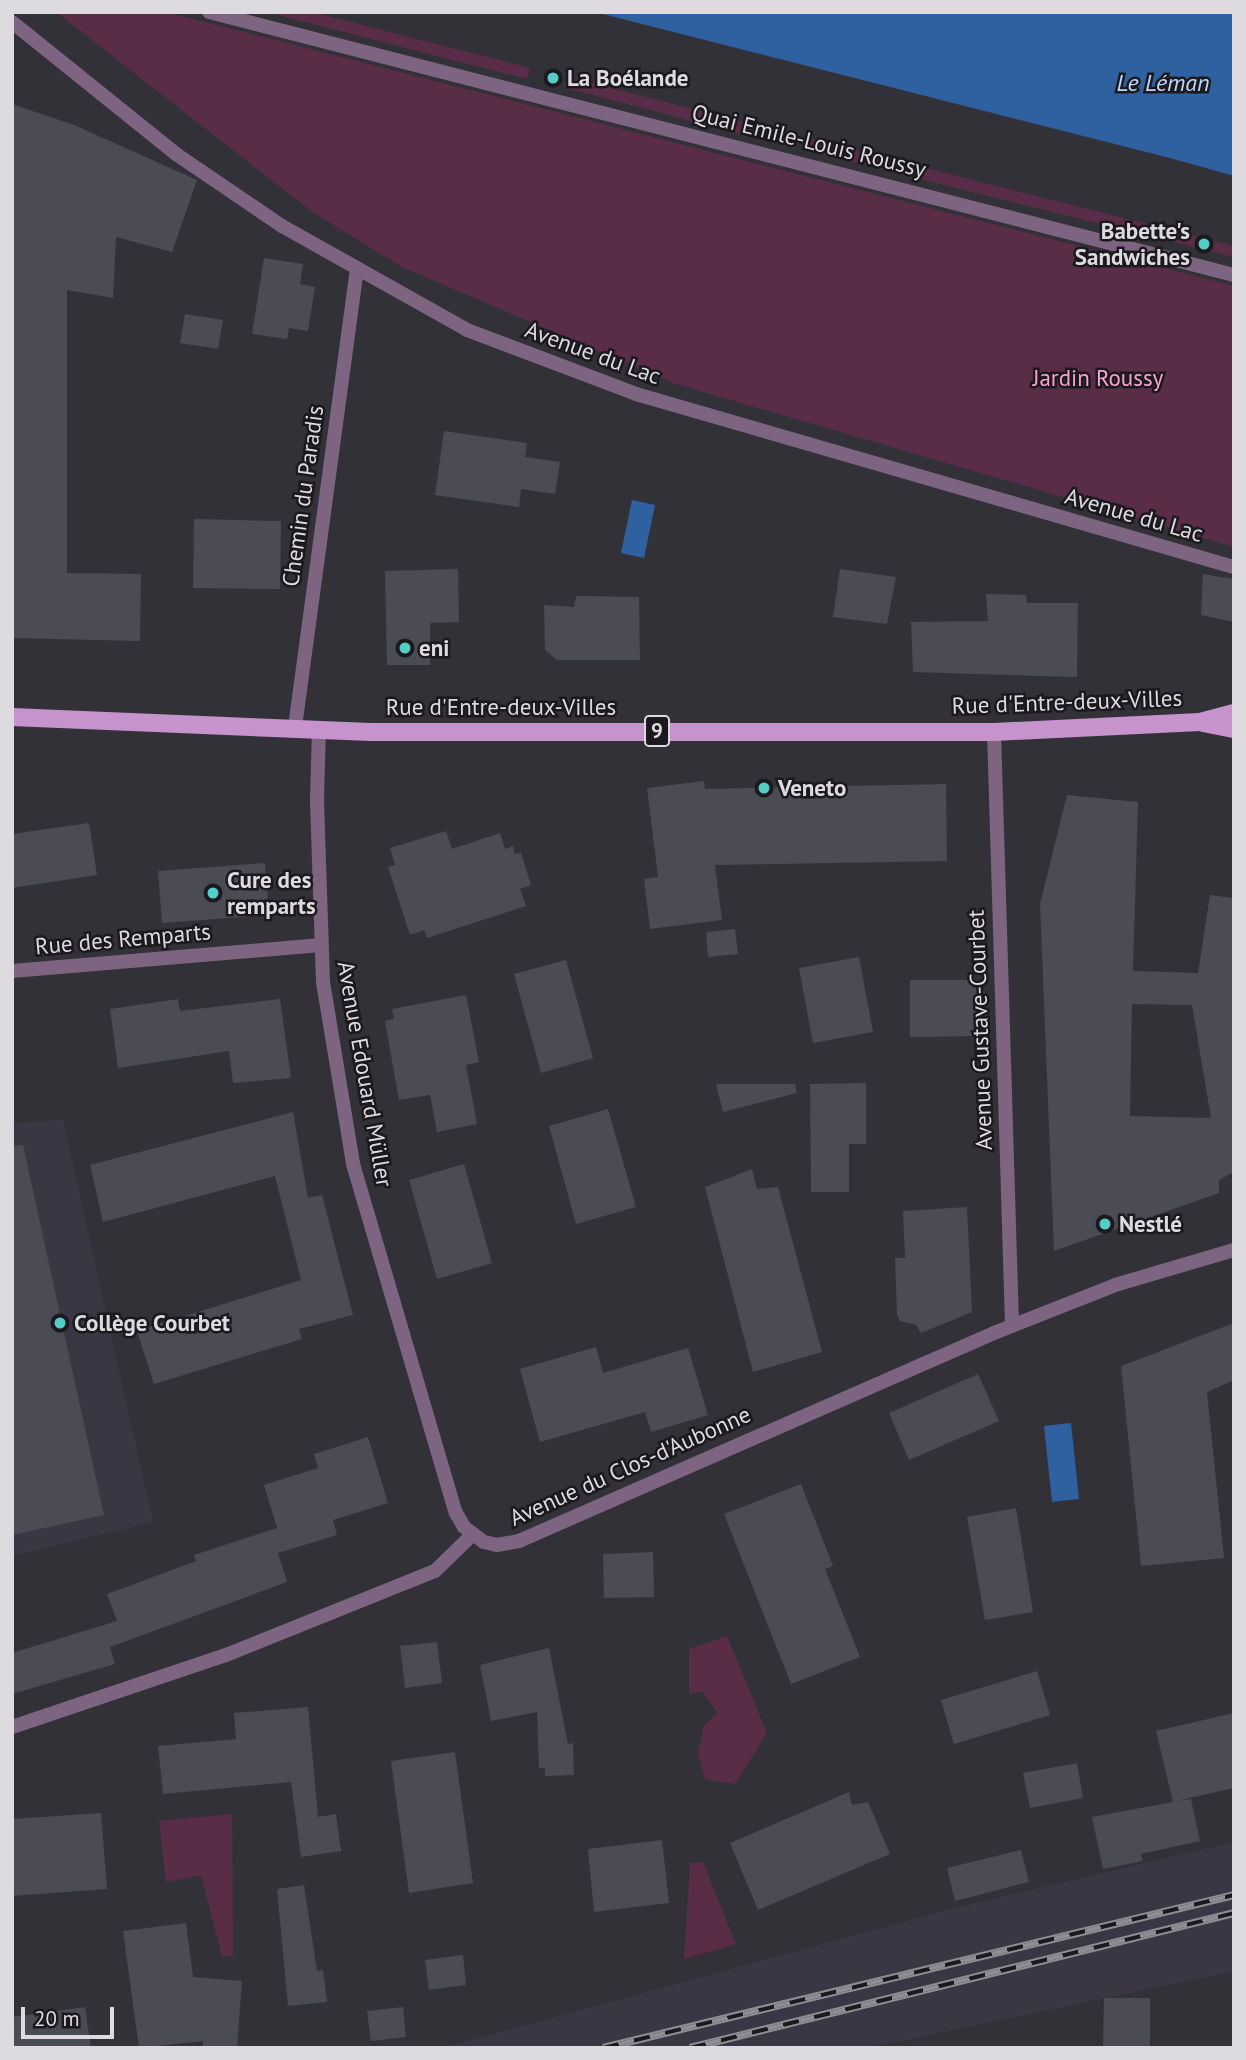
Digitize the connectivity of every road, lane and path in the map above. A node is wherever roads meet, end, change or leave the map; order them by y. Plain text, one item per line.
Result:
1 (209, 12) edge
2 (12, 22) edge
3 (357, 271) junction
4 (1234, 275) edge
5 (1234, 567) edge
6 (1234, 713) edge
7 (12, 717) edge
8 (1200, 722) junction
9 (295, 727) junction
10 (319, 728) junction
11 (1234, 729) edge
12 (994, 732) junction
13 (321, 946) junction
14 (12, 971) edge
15 (1234, 1250) edge
16 (1012, 1326) junction
17 (472, 1535) junction
18 (12, 1727) edge

1 - 4 street, Quai Emile-Louis Roussy
2 - 3 street, Avenue du Lac
3 - 5 street, Avenue du Lac
3 - 9 street, Chemin du Paradis
6 - 8 main road, Rue d'Entre-deux-Villes / 9
7 - 9 main road, Rue d'Entre-deux-Villes / 9
8 - 11 main road, Rue d'Entre-deux-Villes / 9
8 - 12 main road, Rue d'Entre-deux-Villes / 9
9 - 10 main road, Rue d'Entre-deux-Villes / 9
10 - 12 main road, Rue d'Entre-deux-Villes / 9
10 - 13 street, Avenue Edouard Müller
12 - 16 street, Avenue Gustave-Courbet
13 - 14 street, Rue des Remparts
13 - 17 street, Avenue Edouard Müller
15 - 16 street, Avenue du Clos-d'Aubonne
16 - 17 street, Avenue du Clos-d'Aubonne
17 - 18 street

